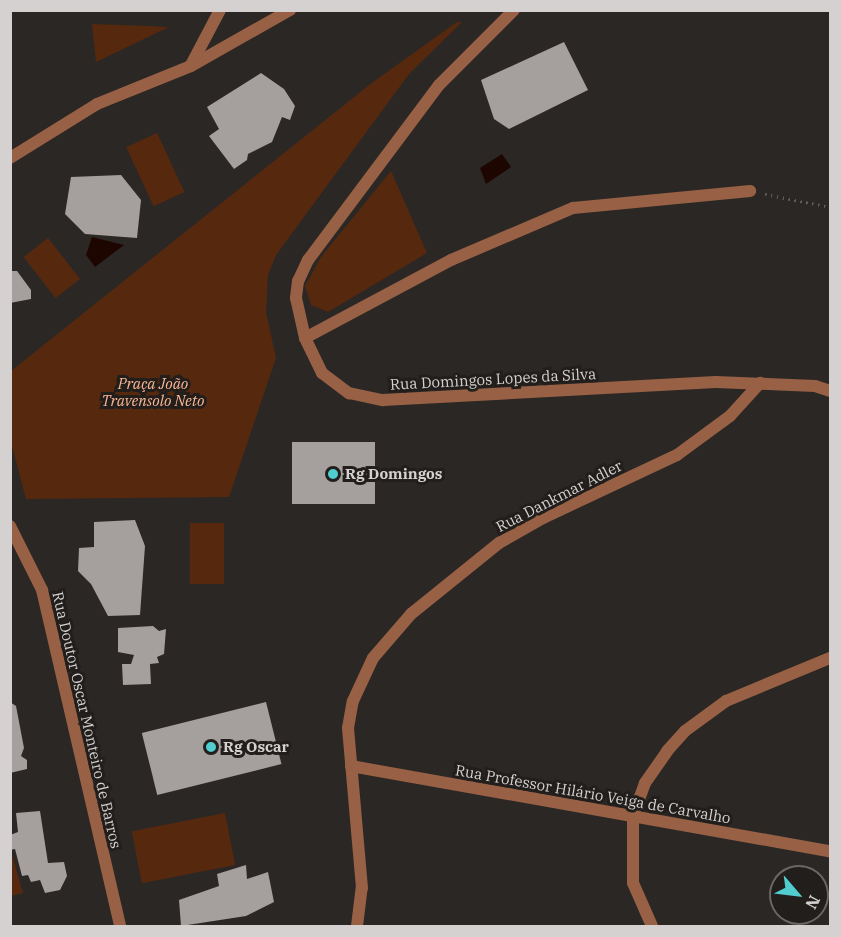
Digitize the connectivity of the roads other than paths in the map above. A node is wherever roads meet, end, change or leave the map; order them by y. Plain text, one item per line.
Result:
1 (220, 10) edge
2 (290, 10) edge
3 (514, 10) edge
4 (191, 66) junction
5 (10, 158) edge
6 (750, 191) road end
7 (305, 338) junction
8 (760, 383) junction
9 (831, 391) edge
10 (10, 526) edge
11 (831, 658) edge
12 (351, 766) junction
13 (633, 816) junction
14 (831, 851) edge
15 (120, 927) edge
16 (357, 927) edge
17 (652, 927) edge

1 - 4 street
2 - 4 street
3 - 7 street, Rua Domingos Lopes da Silva
4 - 5 street
6 - 7 street
7 - 8 street, Rua Domingos Lopes da Silva
8 - 9 street, Rua Domingos Lopes da Silva
8 - 12 street, Rua Dankmar Adler
10 - 15 street, Rua Doutor Oscar Monteiro de Barros
11 - 13 street
12 - 13 street, Rua Professor Hilário Veiga de Carvalho
12 - 16 street, Rua Dankmar Adler
13 - 14 street, Rua Professor Hilário Veiga de Carvalho
13 - 17 street

